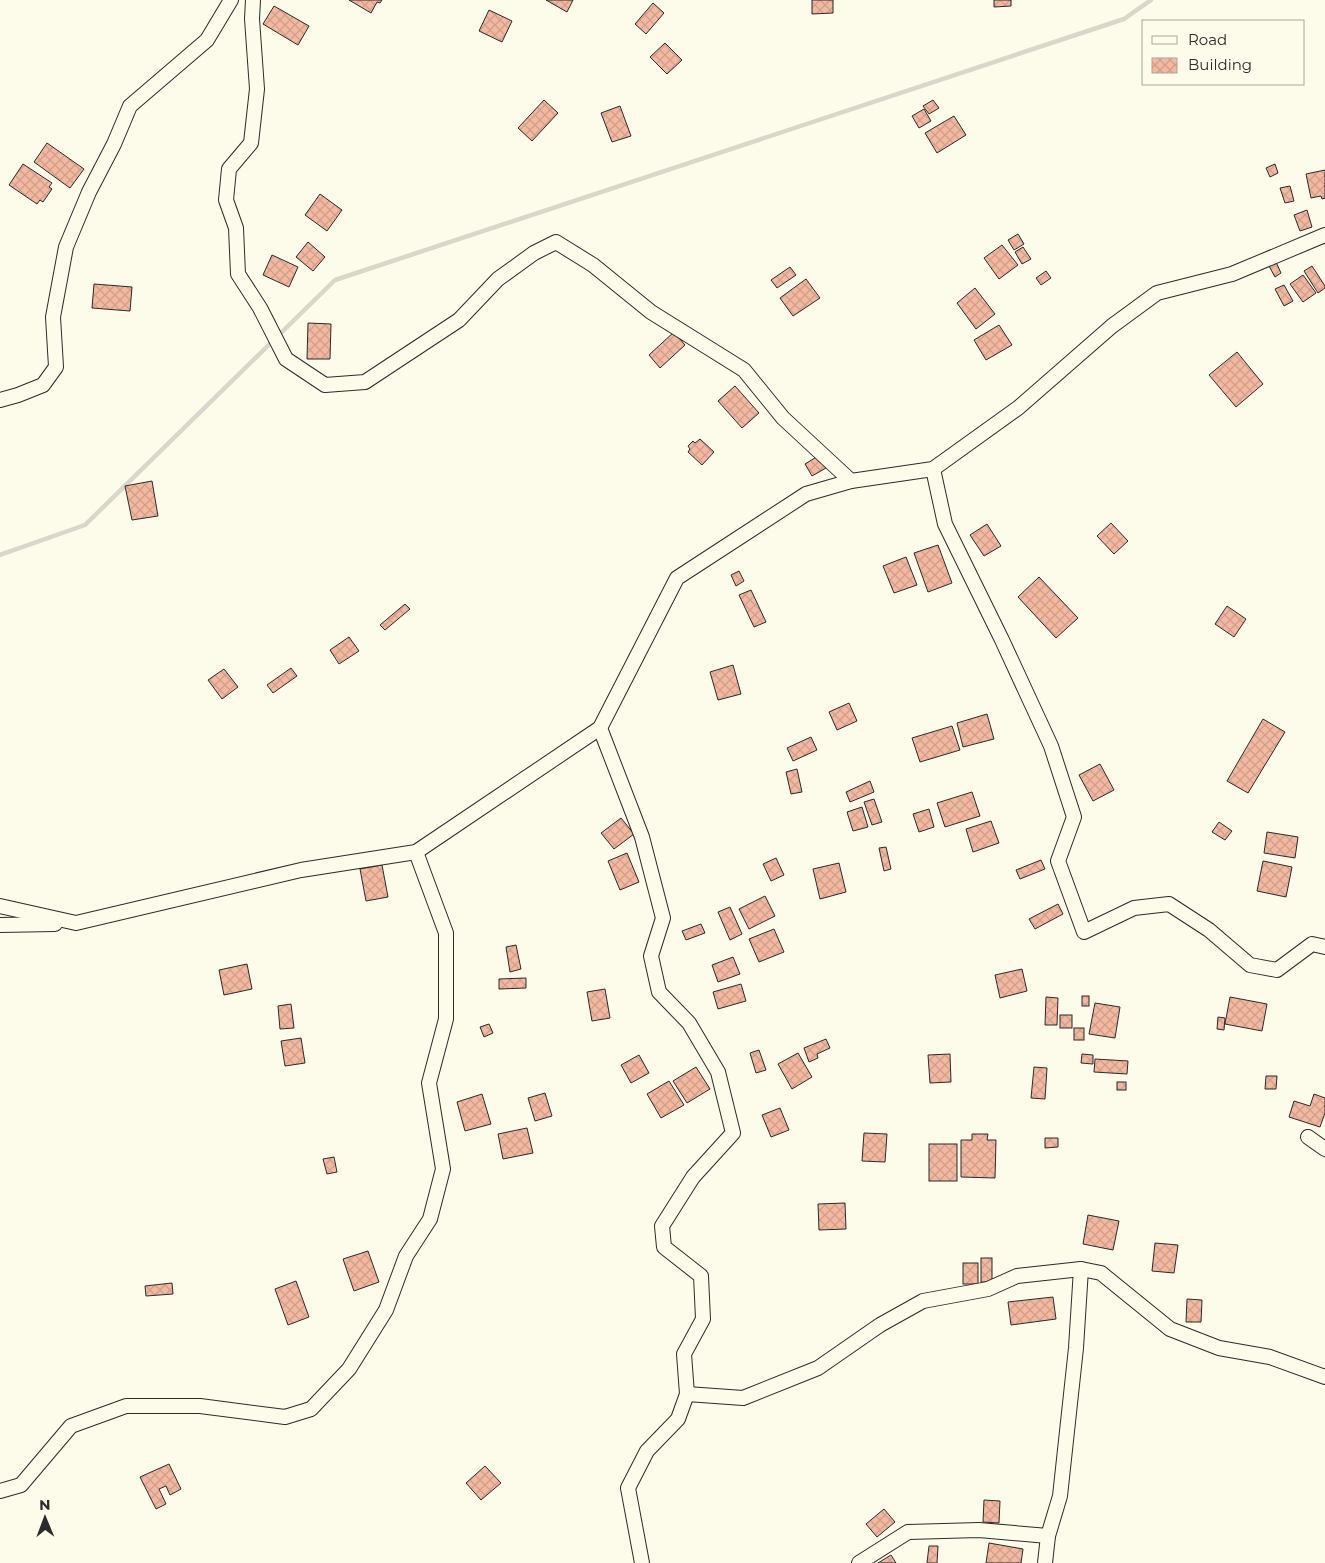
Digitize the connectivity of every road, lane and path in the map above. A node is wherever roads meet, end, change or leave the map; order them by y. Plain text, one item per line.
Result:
1 (230, 0) edge
2 (253, 0) edge
3 (1325, 235) edge
4 (0, 400) edge
5 (932, 469) junction
6 (851, 481) junction
7 (600, 728) junction
8 (416, 852) junction
9 (0, 906) edge
10 (76, 923) junction
11 (0, 925) edge
12 (1325, 947) edge
13 (1308, 1137) dead end
14 (1325, 1149) edge
15 (1081, 1269) junction
16 (1325, 1377) edge
17 (687, 1394) junction
18 (0, 1491) edge
19 (1048, 1536) junction
20 (642, 1563) edge
21 (859, 1563) edge
22 (1046, 1563) edge

1 - 4 street
2 - 6 street
3 - 5 street
5 - 6 street
5 - 12 street
6 - 7 street
7 - 8 street
7 - 17 street
8 - 10 street
8 - 18 street
9 - 10 street
10 - 11 street
13 - 14 street
15 - 16 street
15 - 17 street
15 - 19 street
17 - 20 street
19 - 21 street
19 - 22 street

